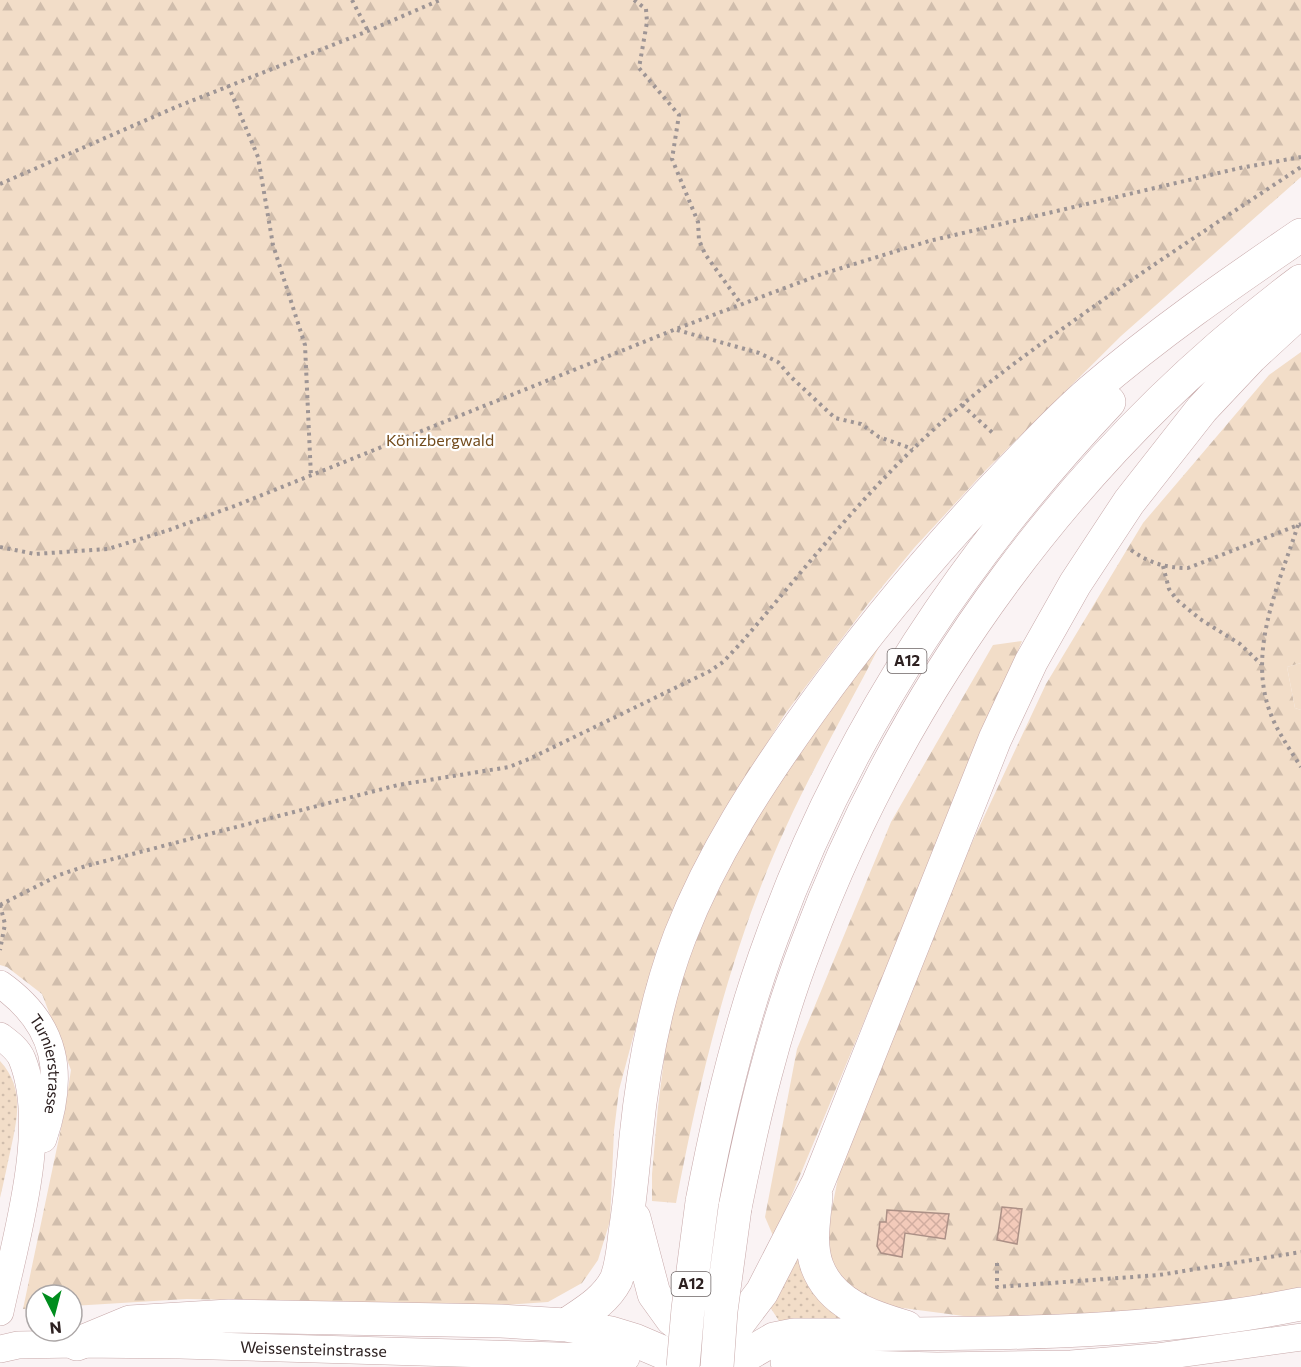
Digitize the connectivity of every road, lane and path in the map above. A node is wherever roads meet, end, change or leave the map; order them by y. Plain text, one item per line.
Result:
1 (352, 0) edge
2 (440, 0) edge
3 (634, 0) edge
4 (368, 31) junction
5 (228, 85) junction
6 (1301, 157) edge
7 (1301, 167) edge
8 (0, 184) edge
9 (1301, 236) edge
10 (1301, 281) edge
11 (741, 304) junction
12 (1301, 311) edge
13 (676, 329) junction
14 (962, 405) junction
15 (995, 435) dead end
16 (913, 448) junction
17 (311, 477) junction
18 (1300, 524) edge
19 (0, 547) edge
20 (1129, 548) dead end
21 (1163, 566) junction
22 (1261, 664) junction
23 (1301, 767) edge
24 (0, 905) edge
25 (0, 950) edge
26 (0, 984) edge
27 (0, 1036) edge
28 (818, 1183) junction
29 (25, 1191) junction
30 (630, 1202) junction
31 (1301, 1252) edge
32 (997, 1263) dead end
33 (1301, 1304) edge
34 (0, 1312) edge
35 (566, 1325) junction
36 (937, 1335) junction
37 (1301, 1337) edge
38 (78, 1344) junction
39 (6, 1346) edge
40 (627, 1358) dead end
41 (784, 1362) dead end
42 (715, 1364) edge
43 (683, 1367) edge

1 - 4 path
2 - 4 path
3 - 11 path
4 - 5 path
5 - 8 path
5 - 17 path
6 - 11 path
7 - 14 path
9 - 30 highway
9 - 43 highway, A12, bridge
10 - 42 highway, A12, bridge
11 - 13 path
12 - 28 highway
13 - 16 path
13 - 17 path
14 - 15 path
14 - 16 path
16 - 24 path
17 - 19 path
18 - 21 path
18 - 22 path
20 - 21 path
21 - 22 path
22 - 23 path
24 - 25 path
26 - 29 main road, Turnierstrasse
27 - 29 main road, Turnierstrasse
28 - 36 highway
28 - 42 highway
29 - 34 main road, Turnierstrasse
30 - 35 highway
30 - 42 highway
31 - 32 path
33 - 36 highway
35 - 38 highway
35 - 42 highway
36 - 42 highway
37 - 41 main road
38 - 39 main road, Weissensteinstrasse
38 - 40 main road, Weissensteinstrasse

